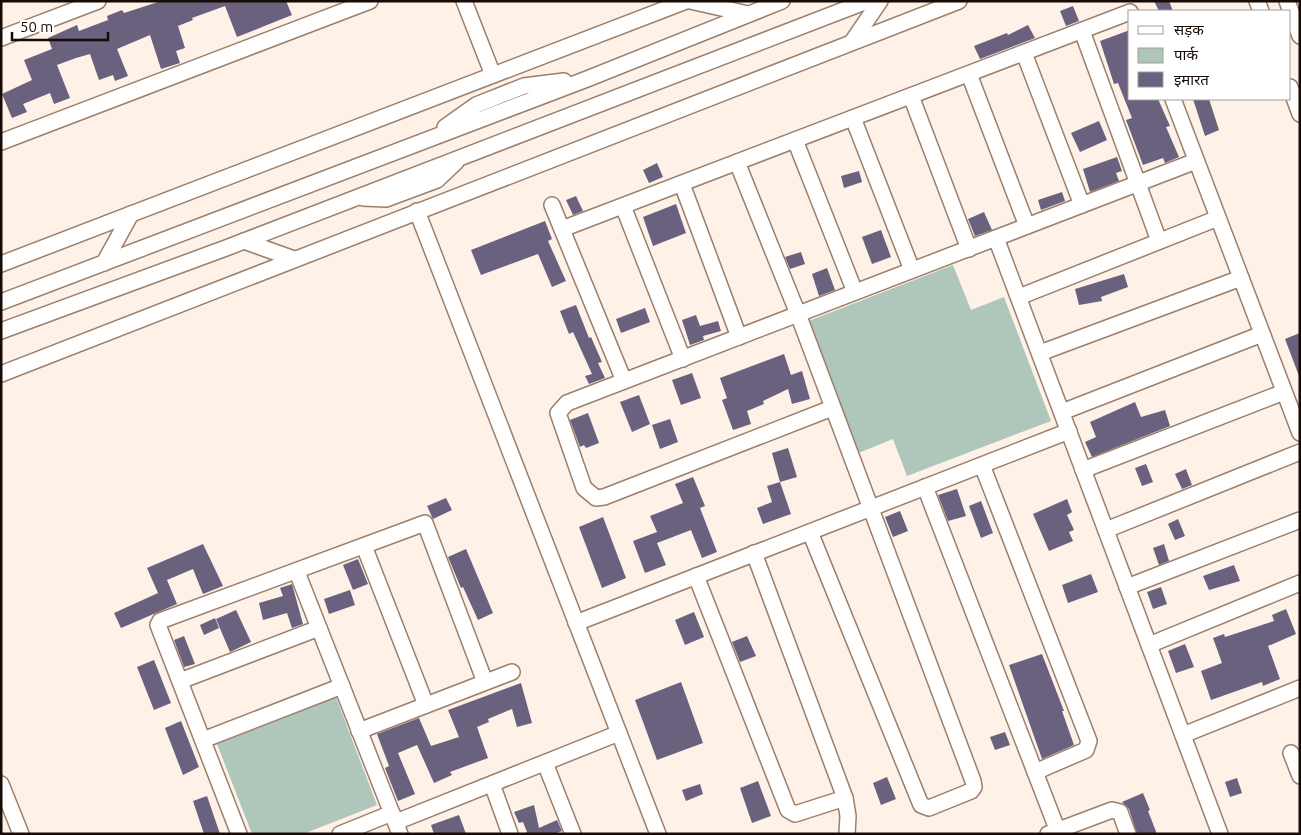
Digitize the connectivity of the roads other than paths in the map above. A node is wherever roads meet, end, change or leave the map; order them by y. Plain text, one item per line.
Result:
1 (98, 1) edge
2 (370, 1) edge
3 (464, 1) edge
4 (686, 1) edge
5 (690, 1) edge
6 (782, 1) edge
7 (867, 1) edge
8 (880, 1) edge
9 (959, 1) edge
10 (1128, 12) edge
11 (1291, 12) edge
12 (748, 14) junction
13 (1082, 31) junction
14 (1300, 36) edge
15 (1, 38) edge
16 (852, 42) junction
17 (1024, 53) junction
18 (969, 74) junction
19 (493, 75) junction
20 (1291, 90) edge
21 (911, 96) junction
22 (1173, 100) edge
23 (1300, 114) edge
24 (853, 118) junction
25 (795, 140) junction
26 (1, 142) edge
27 (737, 162) junction
28 (1196, 162) junction
29 (682, 184) junction
30 (1139, 184) junction
31 (552, 205) dead end
32 (1082, 205) junction
33 (623, 206) junction
34 (417, 211) junction
35 (131, 214) junction
36 (1218, 218) junction
37 (1027, 226) junction
38 (562, 230) junction
39 (996, 238) junction
40 (244, 241) junction
41 (1159, 241) junction
42 (969, 249) junction
43 (294, 259) junction
44 (104, 263) junction
45 (1, 264) edge
46 (912, 270) junction
47 (1241, 278) junction
48 (854, 292) junction
49 (1019, 297) junction
50 (1, 302) edge
51 (798, 314) junction
52 (1, 331) edge
53 (1262, 334) junction
54 (739, 337) junction
55 (1040, 353) junction
56 (683, 358) junction
57 (1, 374) edge
58 (624, 381) junction
59 (1284, 392) junction
60 (832, 408) junction
61 (1062, 412) junction
62 (1069, 431) junction
63 (1300, 433) edge
64 (1300, 452) edge
65 (982, 464) junction
66 (1084, 470) junction
67 (925, 487) junction
68 (869, 509) junction
69 (1300, 520) edge
70 (1106, 530) junction
71 (810, 532) junction
72 (364, 546) junction
73 (754, 554) junction
74 (297, 572) junction
75 (696, 576) junction
76 (1300, 583) edge
77 (1127, 586) junction
78 (576, 623) junction
79 (319, 628) junction
80 (1149, 645) junction
81 (512, 672) dead end
82 (180, 682) junction
83 (485, 682) junction
84 (342, 686) junction
85 (1300, 688) edge
86 (426, 705) junction
87 (359, 731) junction
88 (619, 733) junction
89 (1183, 735) junction
90 (203, 740) junction
91 (1291, 753) dead end
92 (545, 763) junction
93 (1035, 772) junction
94 (1300, 776) edge
95 (1, 784) edge
96 (492, 784) junction
97 (845, 798) junction
98 (396, 823) edge
99 (1055, 833) edge
100 (21, 834) edge
101 (239, 834) edge
102 (340, 834) edge
103 (510, 834) edge
104 (573, 834) edge
105 (658, 834) edge
106 (847, 834) edge
107 (1128, 834) edge
108 (1220, 834) edge

1 - 15 street
2 - 26 street
3 - 19 street
4 - 19 street
5 - 12 street
6 - 12 street
7 - 40 street
8 - 16 street
9 - 16 street
10 - 13 street
11 - 14 street
12 - 44 street
13 - 17 street
13 - 30 street
16 - 34 street
17 - 18 street
17 - 32 street
18 - 21 street
18 - 37 street
19 - 35 street
20 - 23 street
21 - 24 street
21 - 42 street
22 - 28 street
24 - 25 street
24 - 46 street
25 - 27 street
25 - 48 street
27 - 29 street
27 - 51 street
28 - 30 street
28 - 36 street
29 - 33 street
29 - 54 street
30 - 32 street
30 - 41 street
31 - 38 street
32 - 37 street
33 - 38 street
33 - 56 street
34 - 43 street
34 - 78 street
35 - 44 street
35 - 45 street
36 - 41 street
36 - 47 street
37 - 39 street
38 - 58 street
39 - 42 street
39 - 49 street
40 - 43 street
40 - 52 street
41 - 49 street
42 - 46 street
43 - 57 street
44 - 50 street
46 - 48 street
47 - 53 street
47 - 55 street
48 - 51 street
49 - 55 street
51 - 54 street
51 - 60 street
53 - 59 street
53 - 61 street
54 - 56 street
55 - 61 street
56 - 58 street
58 - 60 street
59 - 63 street
59 - 66 street
60 - 68 street
61 - 62 street
62 - 65 street
62 - 66 street
64 - 70 street
65 - 67 street
65 - 93 street
66 - 70 street
67 - 68 street
67 - 93 street
68 - 71 street
68 - 71 street
69 - 77 street
70 - 77 street
71 - 73 street
72 - 74 street
72 - 83 street
72 - 86 street
73 - 75 street
73 - 97 street
74 - 79 street
74 - 82 street
75 - 78 street
75 - 97 street
76 - 80 street
77 - 80 street
78 - 88 street
79 - 82 street
79 - 84 street
80 - 89 street
81 - 83 street
82 - 90 street
83 - 86 street
84 - 87 street
84 - 90 street
85 - 89 street
86 - 87 street
87 - 98 street
88 - 92 street
88 - 105 street
89 - 108 street
90 - 101 street
91 - 94 street
92 - 96 street
92 - 104 street
93 - 99 street
95 - 100 street
96 - 98 street
96 - 103 street
97 - 106 street
98 - 102 street
99 - 107 street

